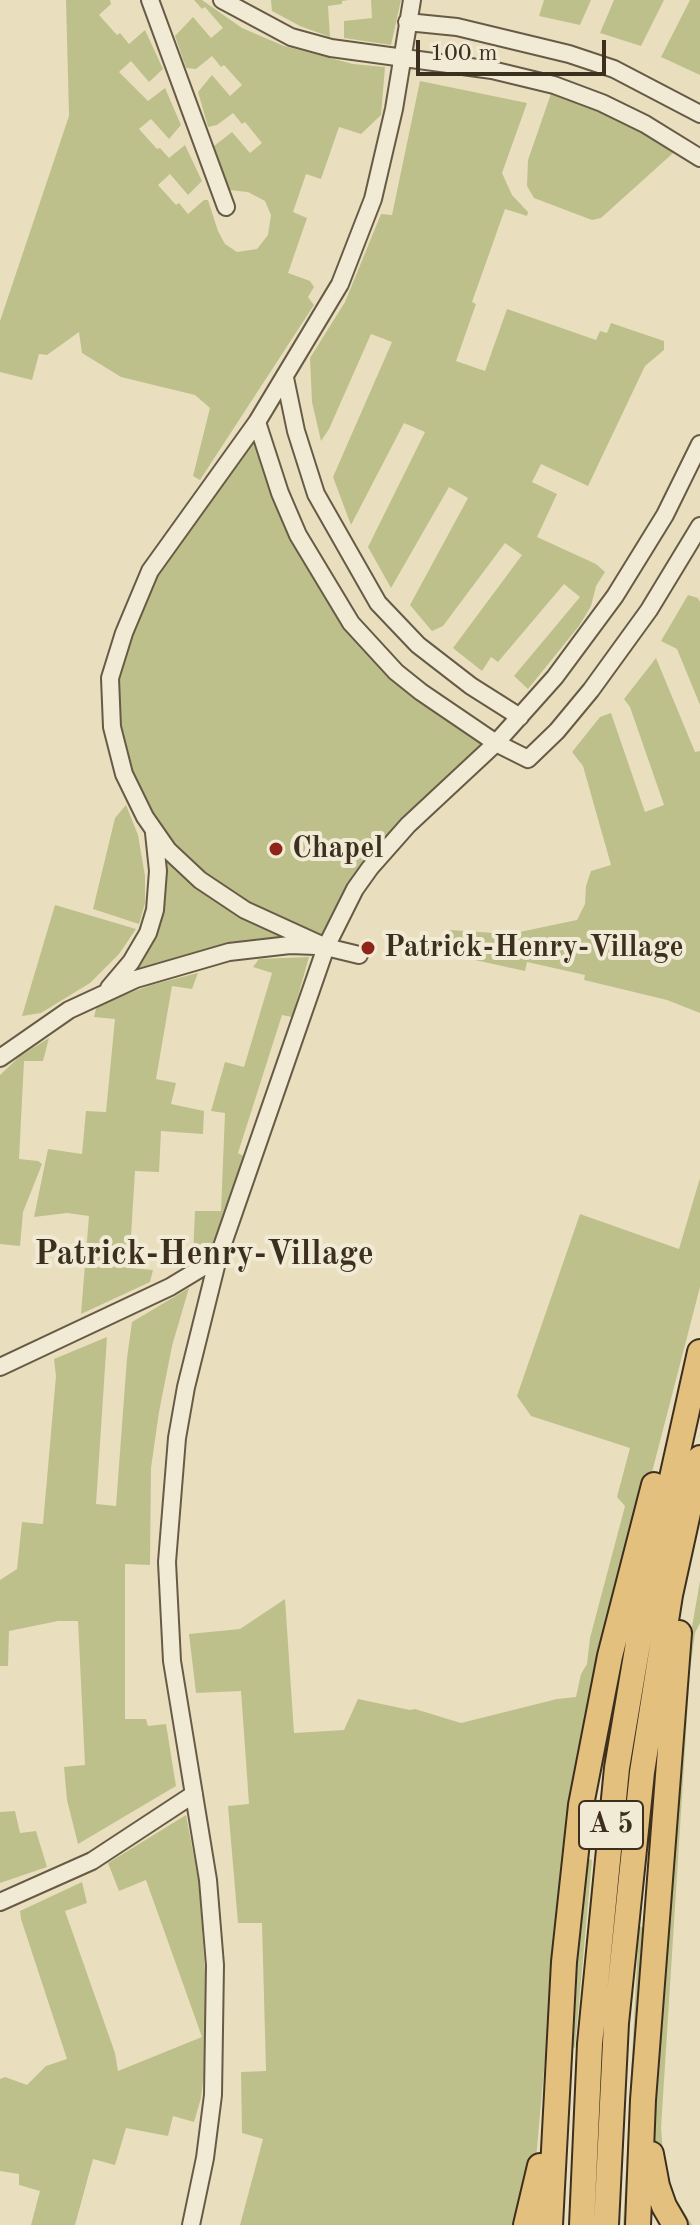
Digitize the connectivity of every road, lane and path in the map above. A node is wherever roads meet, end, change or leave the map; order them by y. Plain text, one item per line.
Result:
1 (150, 0) edge
2 (222, 0) edge
3 (412, 0) edge
4 (407, 22) junction
5 (403, 60) junction
6 (700, 114) edge
7 (700, 158) edge
8 (226, 207) dead end
9 (285, 378) junction
10 (257, 422) junction
11 (700, 444) edge
12 (700, 526) edge
13 (520, 717) junction
14 (496, 743) junction
15 (154, 832) junction
16 (326, 947) junction
17 (359, 955) dead end
18 (106, 991) junction
19 (0, 1058) edge
20 (218, 1258) junction
21 (700, 1352) edge
22 (0, 1367) edge
23 (681, 1429) junction
24 (699, 1463) edge
25 (194, 1794) junction
26 (0, 1902) edge
27 (643, 2100) junction
28 (554, 2118) junction
29 (191, 2225) edge
30 (526, 2225) edge
31 (550, 2225) edge
32 (582, 2225) edge
33 (606, 2225) edge
34 (638, 2225) edge
35 (675, 2225) edge

1 - 8 street
2 - 5 street
3 - 4 street
4 - 5 street
4 - 6 street
5 - 7 street
5 - 9 street
9 - 10 street
9 - 13 street
10 - 14 street
10 - 15 street
11 - 13 street
12 - 14 street
13 - 14 street
14 - 16 street
15 - 16 street
15 - 18 street
16 - 17 street
16 - 18 street
16 - 20 street
18 - 19 street
20 - 22 street
20 - 25 street
21 - 23 highway, A 5
23 - 28 highway, A 5
23 - 32 highway, A 5
24 - 27 highway, A 5
24 - 33 highway, A 5
25 - 26 street
25 - 29 street
27 - 34 highway, A 5
27 - 35 highway, A 5
28 - 30 highway
28 - 31 highway, A 5

